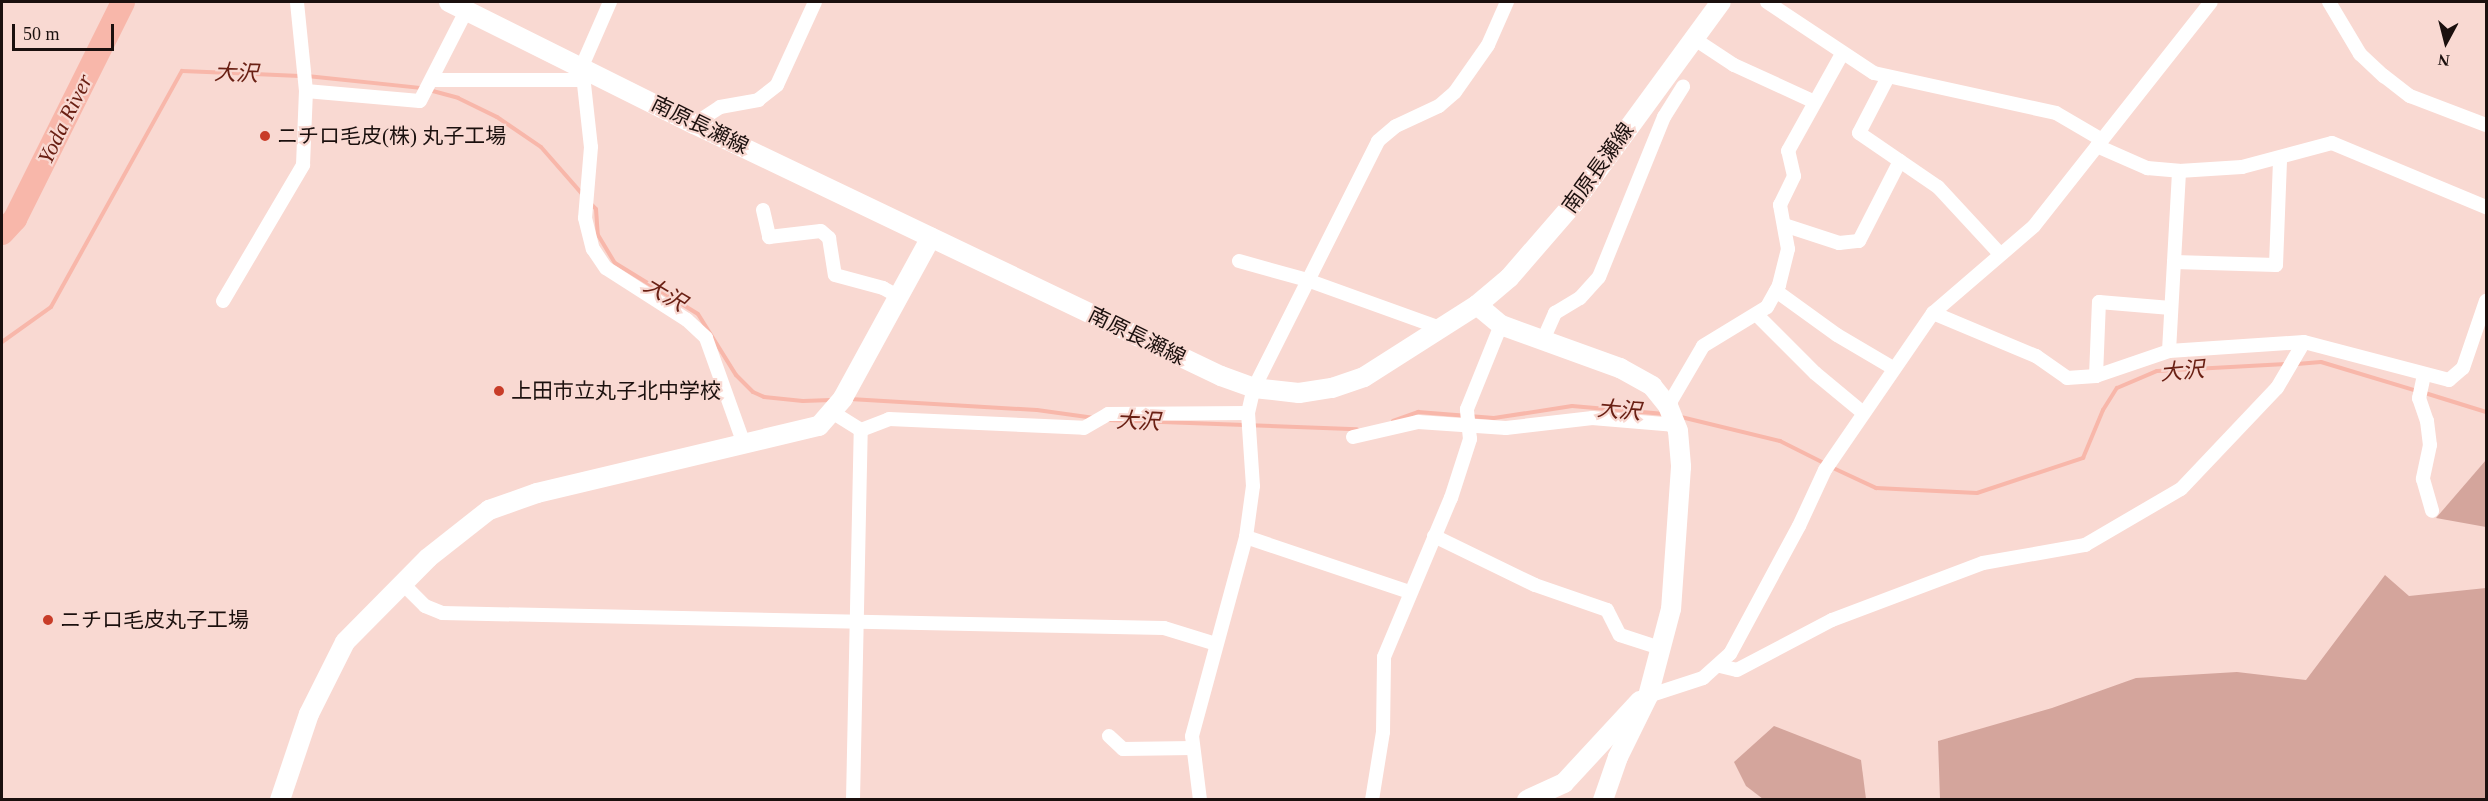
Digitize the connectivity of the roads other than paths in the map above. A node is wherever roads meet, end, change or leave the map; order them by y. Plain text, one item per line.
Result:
1 (297, 2) edge
2 (610, 2) edge
3 (815, 2) edge
4 (1508, 2) edge
5 (1721, 2) edge
6 (1767, 2) edge
7 (2211, 2) edge
8 (2329, 2) edge
9 (458, 5) edge
10 (1694, 38) junction
11 (1842, 54) junction
12 (581, 73) junction
13 (1888, 77) junction
14 (433, 80) junction
15 (1683, 86) dead end
16 (306, 91) junction
17 (1815, 102) junction
18 (694, 124) junction
19 (2487, 125) edge
20 (2099, 143) junction
21 (2280, 159) junction
22 (1900, 161) junction
23 (2179, 171) junction
24 (2487, 207) edge
25 (763, 210) dead end
26 (1784, 225) junction
27 (931, 237) junction
28 (2001, 254) junction
29 (1239, 261) dead end
30 (2174, 262) junction
31 (1307, 280) junction
32 (1776, 291) junction
33 (899, 297) junction
34 (223, 301) dead end
35 (2487, 301) edge
36 (1477, 305) junction
37 (2172, 308) junction
38 (1933, 313) junction
39 (1757, 315) junction
40 (1501, 325) junction
41 (1440, 328) junction
42 (1543, 340) junction
43 (2304, 342) junction
44 (2169, 351) junction
45 (1893, 368) junction
46 (2424, 375) junction
47 (2096, 376) junction
48 (1254, 388) junction
49 (1668, 406) junction
50 (832, 412) junction
51 (1862, 412) junction
52 (1248, 413) junction
53 (1676, 425) junction
54 (1469, 427) junction
55 (861, 430) junction
56 (1353, 437) dead end
57 (744, 444) junction
58 (2432, 511) dead end
59 (1434, 536) junction
60 (1246, 537) junction
61 (403, 584) junction
62 (1409, 592) junction
63 (857, 624) junction
64 (1216, 644) junction
65 (1663, 649) junction
66 (1719, 666) junction
67 (1648, 696) junction
68 (1109, 736) dead end
69 (1192, 748) junction
70 (280, 800) edge
71 (853, 800) edge
72 (1200, 800) edge
73 (1372, 800) edge
74 (1527, 800) edge
75 (1603, 800) edge

1 - 16 street
2 - 12 street
3 - 18 street
4 - 31 street
5 - 10 main road, 南原長瀬線
6 - 11 street
7 - 20 street
8 - 19 street
9 - 12 main road, 南原長瀬線
9 - 14 street
10 - 17 street
10 - 36 main road, 南原長瀬線
11 - 13 street
11 - 17 street
12 - 14 street
12 - 18 main road, 南原長瀬線
12 - 57 street
13 - 20 street
13 - 22 street
14 - 16 street
15 - 42 street
16 - 34 street
17 - 26 street
18 - 27 main road, 南原長瀬線
20 - 23 street
20 - 28 street
21 - 23 street
21 - 24 street
21 - 30 street
22 - 26 street
22 - 28 street
23 - 30 street
25 - 33 street
26 - 32 street
27 - 33 main road
27 - 48 main road, 南原長瀬線
28 - 38 street
29 - 31 street
30 - 37 street
31 - 41 street
31 - 48 street
32 - 39 street
32 - 45 street
33 - 50 main road
35 - 46 street
36 - 40 main road
36 - 41 main road, 南原長瀬線
37 - 44 street
37 - 47 street
38 - 45 street
38 - 47 street
39 - 49 street
39 - 51 street
40 - 42 main road
40 - 54 street
41 - 48 main road, 南原長瀬線
42 - 49 main road
43 - 44 street
43 - 46 street
43 - 66 street
44 - 47 street
45 - 51 street
46 - 58 street
48 - 52 street
49 - 53 main road
50 - 55 street
50 - 57 main road
51 - 66 street
52 - 55 street
52 - 60 street
53 - 54 street
53 - 65 main road
54 - 56 street
54 - 59 street
55 - 63 street
57 - 61 main road
59 - 62 street
59 - 65 street
60 - 62 street
60 - 64 street
61 - 63 street
61 - 70 main road
62 - 73 street
63 - 64 street
63 - 71 street
64 - 69 street
65 - 67 main road
66 - 67 street
67 - 74 main road
67 - 75 main road
68 - 69 street
69 - 72 street

